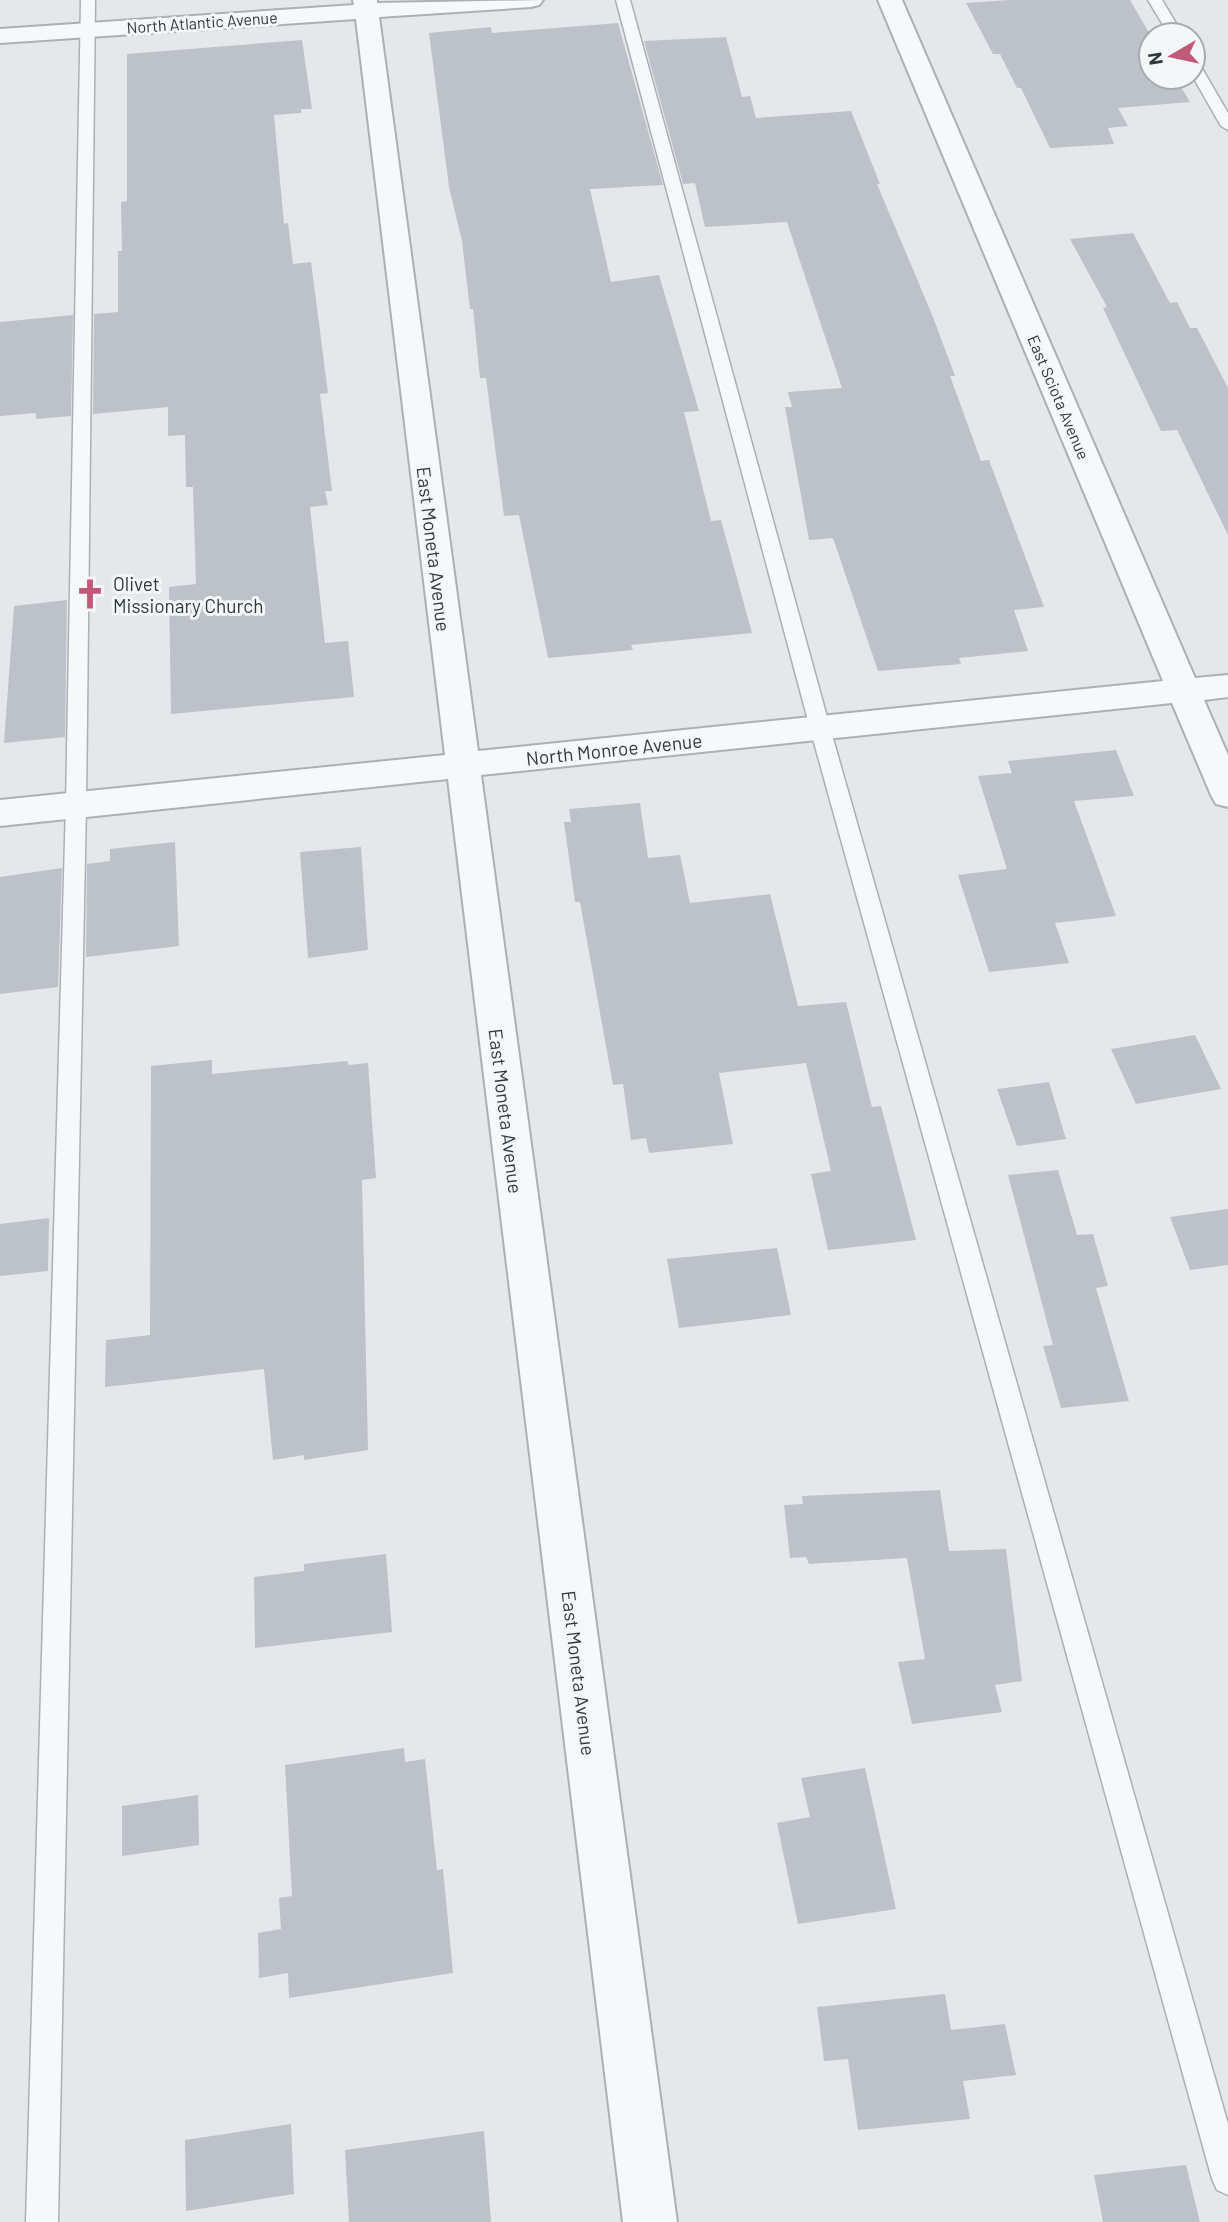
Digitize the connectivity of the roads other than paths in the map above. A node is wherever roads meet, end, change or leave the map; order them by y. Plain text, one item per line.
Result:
1 (88, 0) edge
2 (531, 0) edge
3 (623, 0) edge
4 (890, 0) edge
5 (1155, 0) edge
6 (366, 5) edge
7 (1168, 21) edge
8 (86, 30) junction
9 (0, 36) edge
10 (1207, 89) edge
11 (1228, 126) edge
12 (1228, 686) edge
13 (1183, 690) junction
14 (820, 728) junction
15 (461, 764) junction
16 (1228, 795) edge
17 (76, 805) junction
18 (0, 813) edge
19 (1228, 2179) edge
20 (42, 2222) edge
21 (650, 2222) edge

1 - 8 lane
2 - 6 street, North Atlantic Avenue
3 - 14 lane
4 - 13 street, East Sciota Avenue
5 - 7 lane
6 - 8 street, North Atlantic Avenue
6 - 15 street, East Moneta Avenue
8 - 9 street, North Atlantic Avenue
8 - 17 lane
10 - 11 lane
12 - 13 street, North Monroe Avenue
13 - 14 street, North Monroe Avenue
13 - 16 street, East Sciota Avenue
14 - 15 street, North Monroe Avenue
14 - 19 lane
15 - 17 street, North Monroe Avenue
15 - 21 street, East Moneta Avenue
17 - 18 street, North Monroe Avenue
17 - 20 lane

